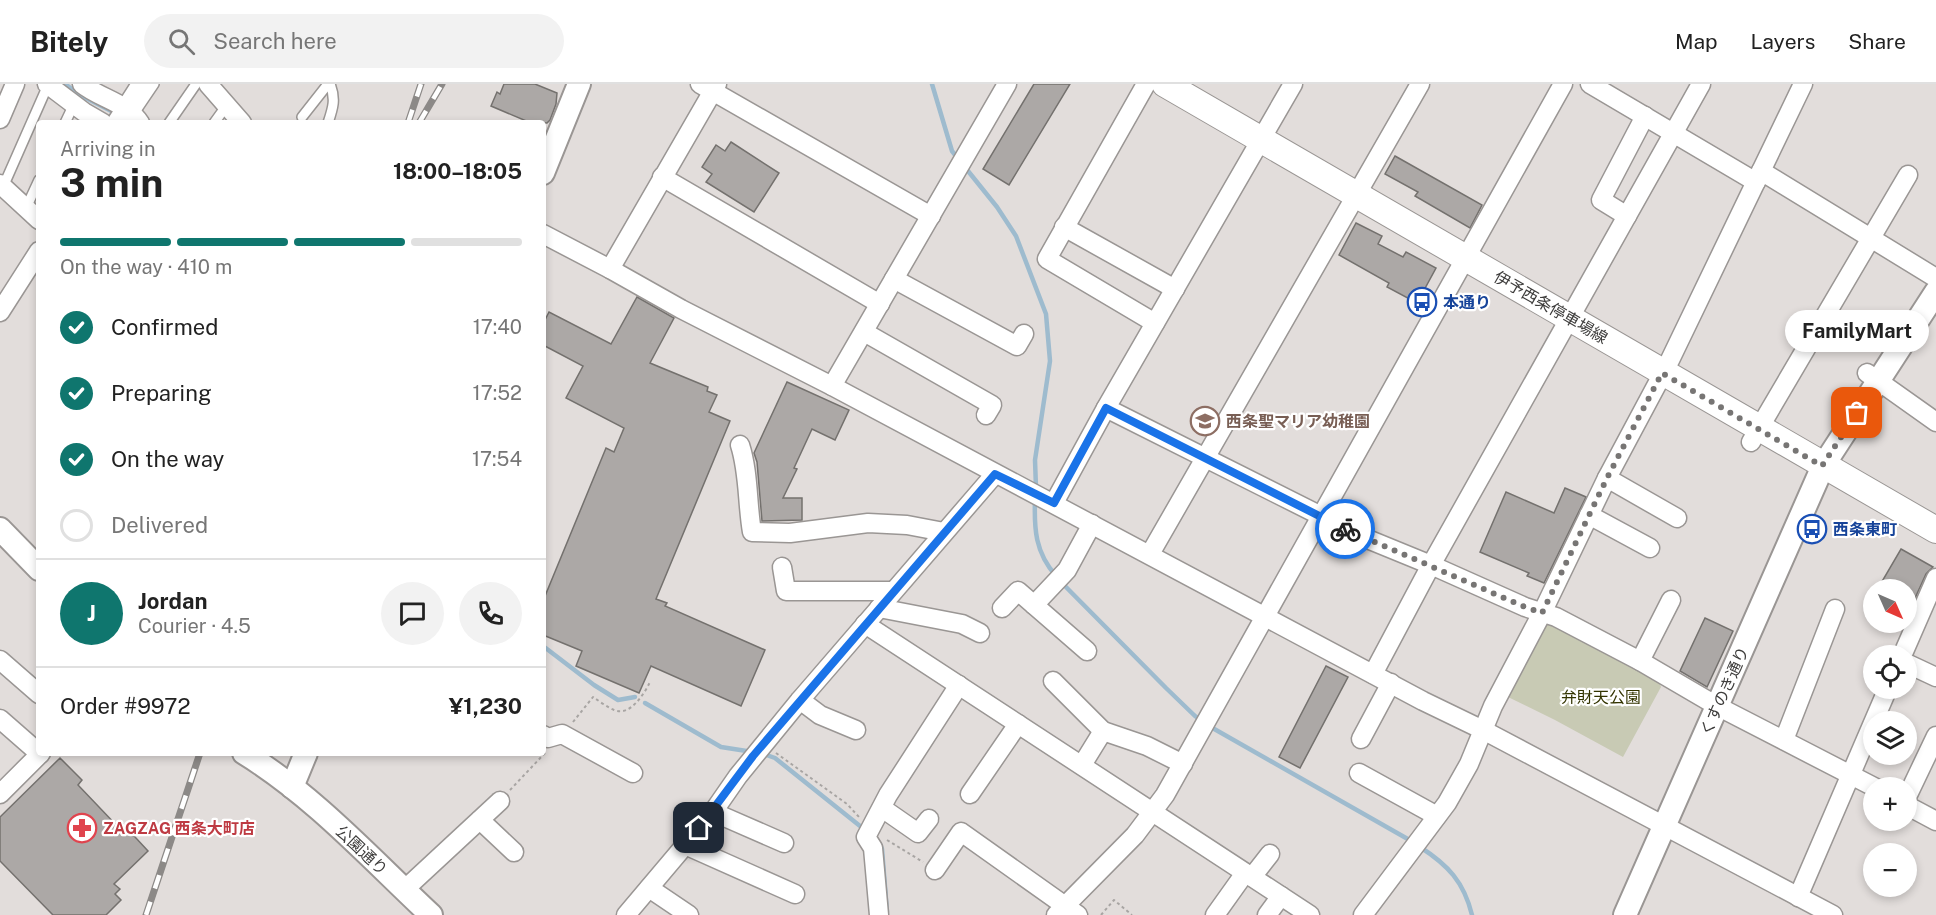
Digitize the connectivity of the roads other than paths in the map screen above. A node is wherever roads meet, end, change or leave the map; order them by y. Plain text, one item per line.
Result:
1 (15, 84) edge
2 (48, 84) edge
3 (141, 84) edge
4 (154, 84) edge
5 (196, 84) edge
6 (208, 84) edge
7 (329, 84) edge
8 (579, 84) edge
9 (1007, 84) edge
10 (1146, 84) edge
11 (1165, 84) edge
12 (1293, 84) edge
13 (1420, 84) edge
14 (1563, 84) edge
15 (1590, 84) edge
16 (1701, 84) edge
17 (709, 86) edge
18 (1797, 86) edge
19 (90, 87) edge
20 (74, 104) junction
21 (227, 105) junction
22 (1645, 116) junction
23 (302, 117) dead end
24 (0, 119) edge
25 (117, 119) edge
26 (66, 120) edge
27 (172, 120) edge
28 (216, 120) edge
29 (240, 120) edge
30 (329, 120) edge
31 (1674, 133) junction
32 (1261, 140) junction
33 (546, 166) edge
34 (1908, 175) dead end
35 (662, 177) junction
36 (1759, 177) junction
37 (2, 186) edge
38 (1356, 194) junction
39 (36, 195) edge
40 (32, 214) edge
41 (931, 216) junction
42 (1627, 216) junction
43 (1064, 227) junction
44 (546, 236) edge
45 (1872, 238) junction
46 (36, 256) edge
47 (1465, 257) junction
48 (610, 269) junction
49 (1936, 278) edge
50 (894, 279) junction
51 (1175, 289) junction
52 (1936, 292) edge
53 (880, 304) junction
54 (0, 312) edge
55 (1570, 318) junction
56 (1155, 323) junction
57 (864, 332) junction
58 (1024, 334) dead end
59 (1662, 373) junction
60 (1872, 377) junction
61 (832, 386) junction
62 (1106, 408) junction
63 (986, 415) dead end
64 (1936, 422) edge
65 (1755, 435) junction
66 (740, 445) dead end
67 (1206, 458) junction
68 (1822, 466) junction
69 (995, 474) junction
70 (1607, 478) junction
71 (1054, 503) junction
72 (1589, 515) junction
73 (1321, 517) junction
74 (1677, 518) dead end
75 (1092, 524) junction
76 (1931, 528) edge
77 (0, 529) edge
78 (944, 532) junction
79 (1650, 548) dead end
80 (1150, 554) junction
81 (1431, 565) junction
82 (36, 566) edge
83 (782, 567) dead end
84 (1936, 578) edge
85 (893, 591) junction
86 (1671, 600) dead end
87 (1034, 605) junction
88 (879, 608) junction
89 (1002, 608) dead end
90 (1835, 609) dead end
91 (1542, 613) junction
92 (1265, 616) junction
93 (865, 624) junction
94 (980, 633) dead end
95 (1907, 645) edge
96 (1087, 650) dead end
97 (0, 660) edge
98 (1640, 661) junction
99 (1917, 668) edge
100 (1373, 674) junction
101 (1936, 677) edge
102 (1053, 681) dead end
103 (1391, 683) junction
104 (959, 685) junction
105 (36, 691) edge
106 (1883, 699) edge
107 (800, 700) junction
108 (1717, 706) junction
109 (0, 719) edge
110 (1018, 724) junction
111 (856, 730) dead end
112 (1483, 730) junction
113 (1103, 731) junction
114 (1936, 736) edge
115 (546, 737) edge
116 (1361, 739) dead end
117 (1784, 740) junction
118 (36, 750) edge
119 (39, 756) edge
120 (248, 756) edge
121 (305, 756) edge
122 (1183, 764) junction
123 (1082, 765) junction
124 (633, 773) dead end
125 (1359, 773) dead end
126 (1850, 773) junction
127 (1916, 777) edge
128 (1863, 780) edge
129 (292, 787) junction
130 (0, 794) edge
131 (970, 794) dead end
132 (500, 801) dead end
133 (882, 808) junction
134 (1917, 811) edge
135 (713, 812) junction
136 (1153, 812) junction
137 (1437, 816) junction
138 (928, 819) dead end
139 (480, 820) junction
140 (1936, 821) edge
141 (1663, 826) junction
142 (784, 843) dead end
143 (685, 845) junction
144 (514, 852) dead end
145 (1270, 854) dead end
146 (935, 870) road end
147 (1249, 875) junction
148 (649, 888) junction
149 (404, 890) junction
150 (795, 894) dead end
151 (1281, 896) junction
152 (1798, 897) junction
153 (1066, 912) edge
154 (1827, 914) edge
155 (430, 915) edge
156 (626, 915) edge
157 (690, 915) edge
158 (879, 915) edge
159 (1215, 915) edge
160 (1266, 915) edge
161 (1310, 915) edge
162 (1363, 915) edge
163 (1625, 915) edge

1 - 24 street
2 - 20 street
2 - 37 lane
3 - 25 street
4 - 25 lane
5 - 27 lane
6 - 21 street
7 - 23 lane
7 - 30 lane
8 - 33 street
9 - 41 street
10 - 43 street
11 - 32 main road, 伊予西条停車場線
12 - 32 street
13 - 38 street
14 - 47 street
15 - 22 street
16 - 31 street
17 - 35 street
17 - 41 street
18 - 36 street
19 - 25 street
20 - 25 street
20 - 26 lane
21 - 28 lane
21 - 29 street
22 - 31 street
22 - 42 street
31 - 36 street
31 - 42 street
32 - 38 main road, 伊予西条停車場線
32 - 51 street
34 - 45 street
35 - 48 street
35 - 53 street
36 - 45 street
36 - 59 street
37 - 40 street
38 - 47 main road, 伊予西条停車場線
38 - 67 street
39 - 40 lane
41 - 50 street
42 - 55 street
43 - 51 street
43 - 56 street
44 - 48 street
45 - 49 street
45 - 65 street
46 - 54 street
47 - 55 main road, 伊予西条停車場線
47 - 73 street
48 - 61 street
50 - 53 street
50 - 58 street
51 - 56 street
52 - 60 street, くすのき通り
53 - 57 street
55 - 59 main road, 伊予西条停車場線
55 - 81 street
56 - 62 street
57 - 61 street
57 - 63 street
59 - 65 main road, 伊予西条停車場線
59 - 70 street
60 - 64 street
60 - 68 street, くすのき通り
61 - 69 street
62 - 67 street
62 - 71 street
65 - 68 main road, 伊予西条停車場線
66 - 78 street
67 - 73 street
67 - 80 street
68 - 76 main road, 伊予西条停車場線
68 - 108 street, くすのき通り
69 - 71 street
69 - 78 street
70 - 72 street
70 - 74 street
71 - 75 street
72 - 79 street
72 - 91 street
73 - 81 street
73 - 92 street
75 - 80 street
75 - 87 street
77 - 82 street
78 - 85 street
80 - 92 street
81 - 91 street
81 - 100 street
83 - 85 street
84 - 95 street
85 - 88 street
86 - 98 street
87 - 89 street
87 - 96 street
88 - 93 street
88 - 94 street
90 - 117 street
91 - 98 street
91 - 112 street
92 - 100 street
92 - 122 street
93 - 104 street
93 - 107 street
97 - 105 street
98 - 108 street
99 - 101 street
100 - 103 street
102 - 113 street
103 - 112 street
103 - 116 street
104 - 110 street
104 - 133 street
106 - 126 street
107 - 111 street
107 - 135 street
108 - 117 street
108 - 141 street, くすのき通り
109 - 118 street
110 - 123 street
110 - 131 street
112 - 137 street
112 - 141 street
113 - 122 street
113 - 123 street
114 - 127 street
115 - 124 street
117 - 126 street
119 - 130 street
120 - 129 street, 公園通り
121 - 129 street
122 - 136 street
123 - 136 street
125 - 137 street
126 - 128 street
126 - 152 street
129 - 149 street, 公園通り
132 - 139 street
133 - 138 street
133 - 158 street
134 - 140 street
135 - 142 street
135 - 143 street
136 - 147 street
136 - 153 street
137 - 162 street
139 - 144 street
139 - 149 street
141 - 152 street
141 - 163 street, くすのき通り
143 - 148 street
143 - 150 street
145 - 147 street
146 - 153 street
147 - 151 street
147 - 159 street
148 - 156 street
148 - 157 street
149 - 155 street, 公園通り
151 - 160 street
151 - 161 street
152 - 154 street

